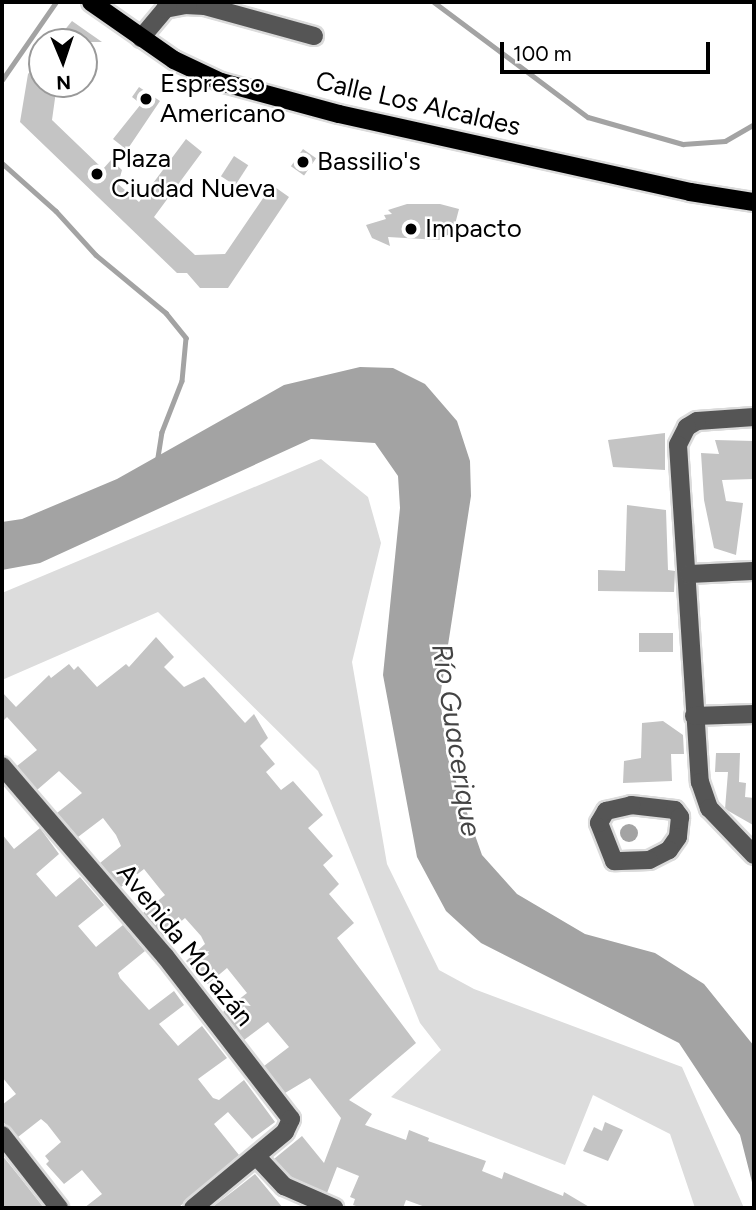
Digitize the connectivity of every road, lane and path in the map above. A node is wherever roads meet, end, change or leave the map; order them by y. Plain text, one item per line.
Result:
1 (91, 2) edge
2 (314, 36) dead end
3 (141, 38) junction
4 (754, 202) edge
5 (754, 417) edge
6 (754, 571) edge
7 (688, 574) junction
8 (754, 714) edge
9 (694, 716) junction
10 (2, 766) edge
11 (709, 808) junction
12 (680, 817) junction
13 (754, 855) edge
14 (3, 1138) edge
15 (257, 1157) junction
16 (59, 1208) edge
17 (193, 1208) edge
18 (334, 1208) edge

1 - 3 main road, Calle Los Alcaldes
2 - 3 street
3 - 4 main road, Calle Los Alcaldes
5 - 7 street
6 - 7 street
7 - 9 street
8 - 9 street
9 - 11 street
10 - 15 street, Avenida Morazán
11 - 12 street
11 - 13 street
12 - 12 street
14 - 16 street
15 - 17 street
15 - 18 street

